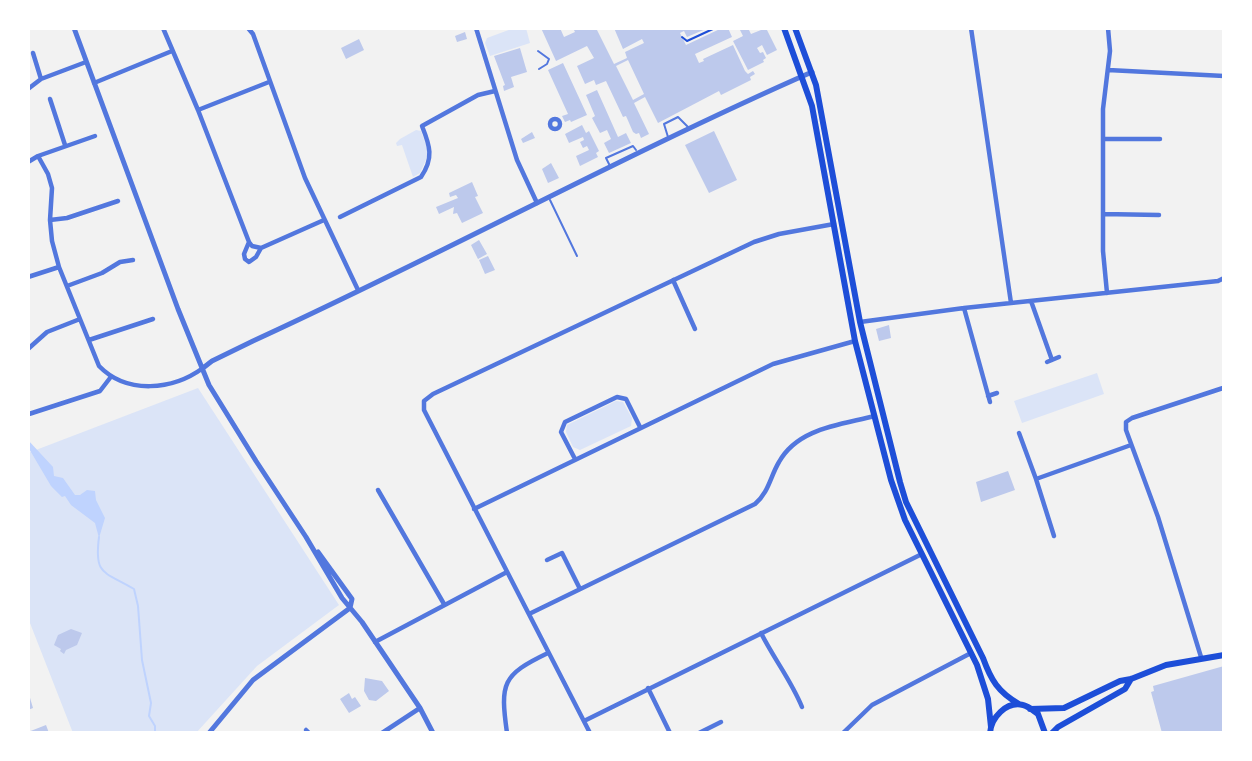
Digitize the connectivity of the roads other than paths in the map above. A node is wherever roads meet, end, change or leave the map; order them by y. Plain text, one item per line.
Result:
1 (74, 28) edge
2 (163, 28) edge
3 (248, 28) edge
4 (476, 28) edge
5 (785, 28) edge
6 (795, 28) edge
7 (971, 28) edge
8 (1108, 28) edge
9 (253, 31) edge
10 (172, 51) junction
11 (538, 51) dead end
12 (33, 53) dead end
13 (86, 62) junction
14 (539, 69) dead end
15 (1108, 70) junction
16 (812, 72) junction
17 (1224, 75) edge
18 (802, 76) junction
19 (41, 79) junction
20 (269, 82) junction
21 (94, 83) junction
22 (28, 89) edge
23 (495, 91) junction
24 (50, 99) dead end
25 (198, 110) junction
26 (688, 128) junction
27 (95, 136) dead end
28 (668, 138) junction
29 (1103, 139) junction
30 (1160, 139) dead end
31 (65, 145) junction
32 (38, 156) junction
33 (28, 162) edge
34 (549, 198) junction
35 (118, 201) dead end
36 (537, 203) junction
37 (1103, 214) junction
38 (1159, 215) dead end
39 (340, 217) dead end
40 (50, 219) junction
41 (324, 220) junction
42 (834, 224) junction
43 (249, 242) junction
44 (261, 248) junction
45 (577, 256) dead end
46 (133, 260) dead end
47 (59, 267) junction
48 (28, 277) edge
49 (1224, 278) edge
50 (673, 280) junction
51 (67, 286) junction
52 (358, 290) junction
53 (1107, 293) junction
54 (1031, 301) junction
55 (1012, 303) junction
56 (964, 308) junction
57 (153, 319) dead end
58 (80, 320) junction
59 (860, 322) junction
60 (695, 328) dead end
61 (89, 340) junction
62 (855, 341) junction
63 (28, 349) edge
64 (1059, 357) dead end
65 (203, 368) junction
66 (110, 378) junction
67 (1223, 388) edge
68 (997, 393) dead end
69 (29, 414) edge
70 (875, 416) junction
71 (640, 427) junction
72 (1019, 433) dead end
73 (1132, 445) junction
74 (575, 459) junction
75 (1036, 478) junction
76 (378, 490) dead end
77 (474, 509) junction
78 (1054, 536) dead end
79 (922, 554) junction
80 (547, 560) dead end
81 (507, 572) junction
82 (580, 589) junction
83 (443, 604) junction
84 (350, 608) junction
85 (529, 614) junction
86 (761, 633) junction
87 (375, 642) junction
88 (548, 653) junction
89 (971, 653) junction
90 (1224, 655) edge
91 (1202, 657) junction
92 (1131, 679) junction
93 (648, 688) junction
94 (1018, 704) junction
95 (803, 707) dead end
96 (420, 708) junction
97 (1030, 709) junction
98 (583, 721) junction
99 (721, 722) dead end
100 (990, 731) edge
101 (209, 733) edge
102 (382, 733) edge
103 (433, 733) edge
104 (507, 733) edge
105 (590, 733) edge
106 (670, 733) edge
107 (699, 733) edge
108 (844, 733) edge
109 (1045, 733) edge
110 (1052, 733) edge

1 - 13 street
2 - 10 street
3 - 9 street
4 - 23 street
5 - 18 main road
6 - 16 main road
7 - 55 street
8 - 15 street
9 - 20 street
10 - 21 street
10 - 25 street
11 - 14 lane
12 - 19 street
13 - 19 street
13 - 21 street
15 - 17 street
15 - 29 street
16 - 18 street
16 - 59 main road
18 - 26 street
18 - 42 main road
19 - 22 street
20 - 25 street
20 - 41 street
21 - 65 street
23 - 36 street
23 - 39 street
24 - 31 street
25 - 43 street
26 - 28 street
26 - 28 lane
27 - 31 street
28 - 34 street
29 - 30 street
29 - 37 street
31 - 32 street
32 - 33 street
32 - 40 street
34 - 36 street
34 - 45 lane
35 - 40 street
36 - 52 street
37 - 38 street
37 - 53 street
40 - 47 street
41 - 44 street
41 - 52 street
42 - 50 street
42 - 62 main road
43 - 44 street
43 - 44 street
46 - 51 street
47 - 48 street
47 - 51 street
49 - 53 street
50 - 60 street
50 - 77 street
51 - 58 street
52 - 65 street
53 - 54 street
54 - 55 street
54 - 64 street
55 - 56 street
56 - 59 street
56 - 68 street
57 - 61 street
58 - 61 street
58 - 63 street
59 - 94 main road
61 - 66 street
62 - 70 main road
62 - 71 street
65 - 66 street
65 - 84 street
66 - 69 street
67 - 73 street
70 - 79 main road
70 - 82 street
71 - 74 street
71 - 74 street
72 - 75 street
73 - 75 street
73 - 91 street
74 - 77 street
75 - 78 street
76 - 83 street
77 - 81 street
79 - 86 street
79 - 89 main road
80 - 82 street
81 - 83 street
81 - 85 street
82 - 85 street
83 - 87 street
84 - 87 street
84 - 101 street
85 - 88 street
86 - 93 street
86 - 95 street
87 - 96 street
88 - 98 street
88 - 104 street
89 - 100 main road
89 - 108 street
90 - 91 main road
91 - 92 main road
92 - 97 main road
92 - 110 main road
93 - 98 street
93 - 106 street
94 - 97 main road
94 - 100 main road
96 - 102 street
96 - 103 street
97 - 109 main road
98 - 105 street
99 - 107 street

